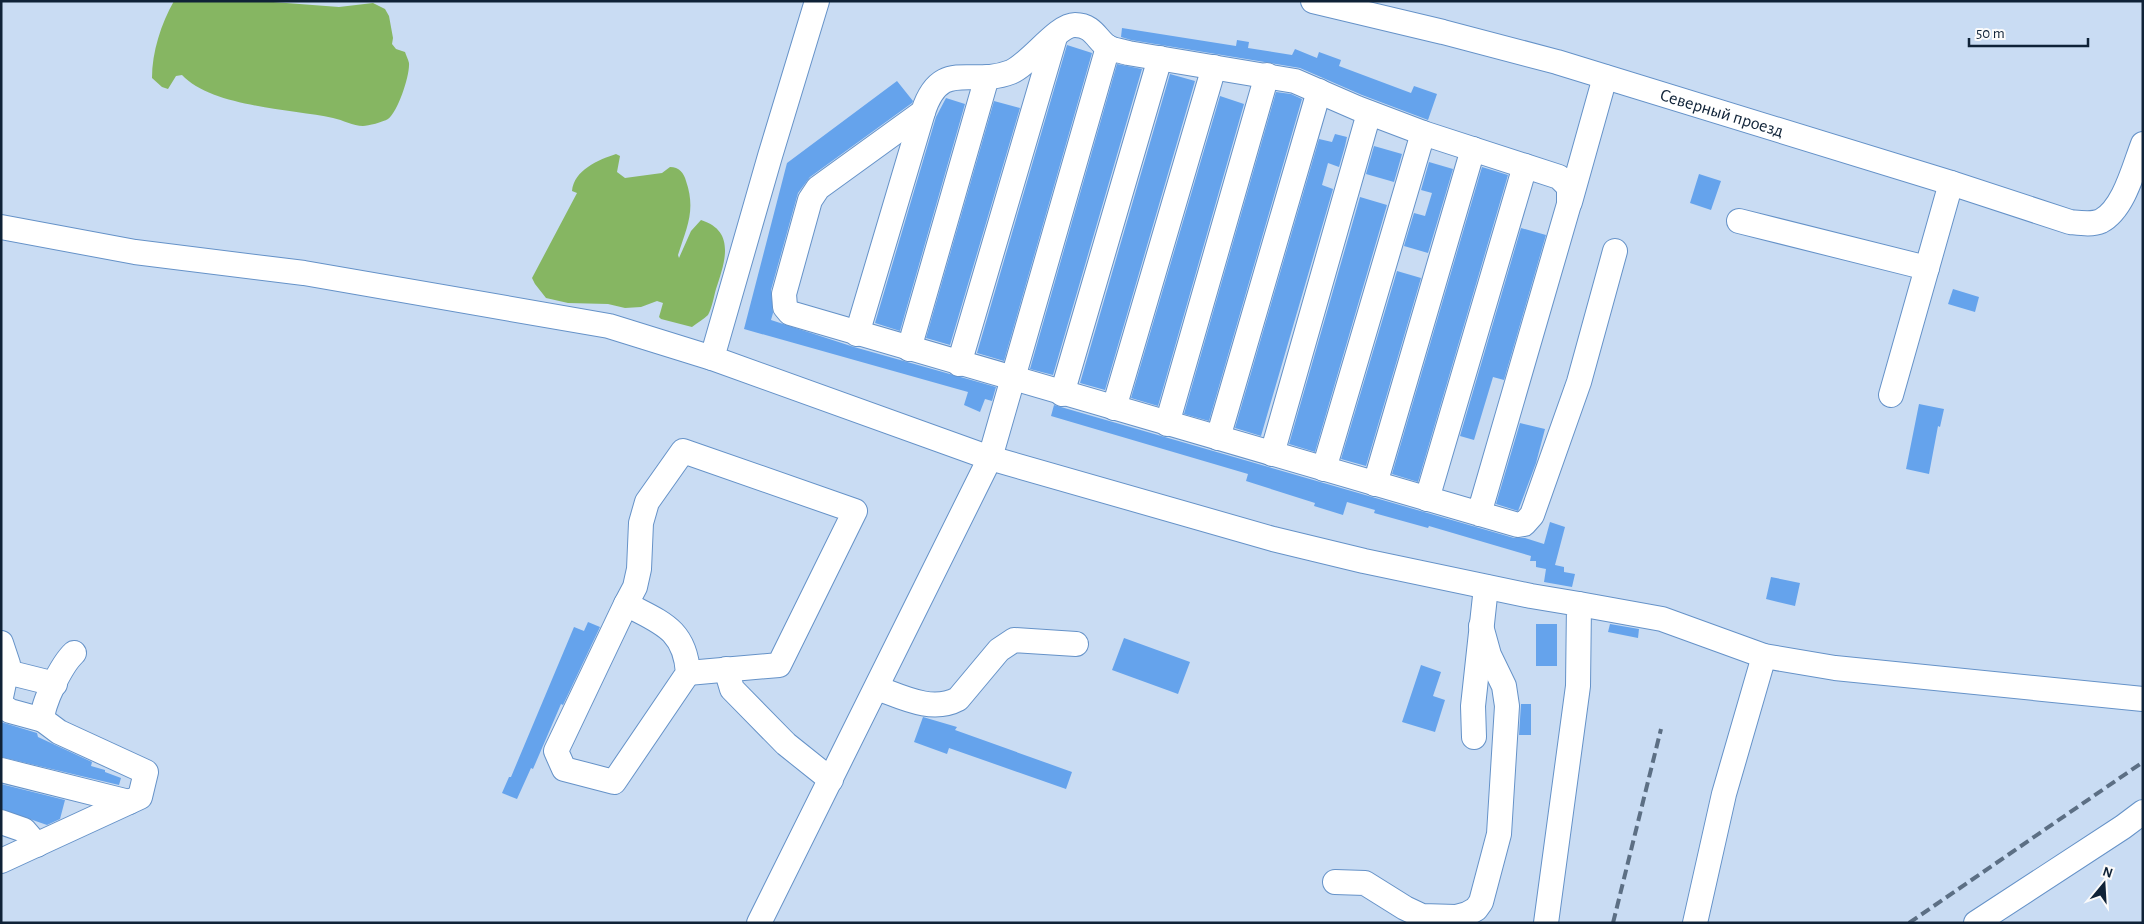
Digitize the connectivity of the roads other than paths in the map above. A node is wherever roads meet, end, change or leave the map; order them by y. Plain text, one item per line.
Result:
1 (817, 1) edge
2 (1313, 1) edge
3 (1055, 36) junction
4 (1108, 47) junction
5 (1160, 58) junction
6 (1214, 67) junction
7 (1267, 75) junction
8 (987, 77) junction
9 (1605, 77) junction
10 (1319, 91) junction
11 (923, 112) junction
12 (1369, 113) junction
13 (1423, 133) junction
14 (2143, 144) edge
15 (1473, 149) junction
16 (1524, 166) junction
17 (1951, 183) junction
18 (1569, 204) junction
19 (1739, 221) dead end
20 (1, 227) edge
21 (1615, 251) dead end
22 (1927, 268) junction
23 (857, 334) junction
24 (909, 349) junction
25 (712, 358) junction
26 (959, 364) junction
27 (1013, 379) junction
28 (1062, 394) junction
29 (1891, 395) dead end
30 (1114, 408) junction
31 (1167, 424) junction
32 (1218, 438) junction
33 (1272, 454) junction
34 (990, 458) junction
35 (1324, 469) junction
36 (1375, 484) junction
37 (1427, 499) junction
38 (1479, 514) junction
39 (1486, 587) junction
40 (626, 604) junction
41 (1579, 604) junction
42 (1481, 626) junction
43 (1, 644) edge
44 (1076, 644) dead end
45 (74, 653) dead end
46 (1764, 656) junction
47 (726, 669) junction
48 (7, 672) junction
49 (688, 673) junction
50 (55, 684) junction
51 (876, 688) junction
52 (1, 697) edge
53 (2143, 699) edge
54 (1, 705) edge
55 (43, 720) junction
56 (1474, 737) dead end
57 (1, 770) edge
58 (831, 780) junction
59 (60, 785) junction
60 (129, 802) junction
61 (2143, 812) edge
62 (1, 822) edge
63 (66, 832) junction
64 (36, 846) junction
65 (1, 861) edge
66 (1335, 882) dead end
67 (759, 923) edge
68 (1546, 923) edge
69 (1695, 923) edge
70 (1976, 923) edge

1 - 25 street
2 - 9 street, Северный проезд
3 - 4 street
3 - 8 street
3 - 26 street
4 - 5 street
4 - 27 street
5 - 6 street
5 - 28 street
6 - 7 street
6 - 30 street
7 - 10 street
7 - 31 street
8 - 11 street
8 - 24 street
9 - 17 street, Северный проезд
9 - 18 street
10 - 12 street
10 - 32 street
11 - 23 street
11 - 23 street
12 - 13 street
12 - 33 street
13 - 15 street
13 - 35 street
14 - 17 street, Северный проезд
15 - 16 street
15 - 36 street
16 - 18 street
16 - 37 street
17 - 22 street
18 - 38 street
19 - 22 street
20 - 25 street
21 - 38 street
22 - 29 street
23 - 24 street
24 - 26 street
25 - 34 street
26 - 27 street
27 - 28 street
27 - 34 street
28 - 30 street
30 - 31 street
31 - 32 street
32 - 33 street
33 - 35 street
34 - 39 street
34 - 51 street
35 - 36 street
36 - 37 street
37 - 38 street
39 - 41 street
39 - 42 street
40 - 47 street
40 - 49 street
40 - 49 street
41 - 46 street
41 - 68 street
42 - 56 street
42 - 66 street
43 - 48 street
44 - 51 street
45 - 50 street
46 - 53 street
46 - 69 street
47 - 49 street
47 - 58 street
48 - 50 street
48 - 52 street
50 - 55 street
51 - 58 street
54 - 55 street
55 - 60 street
57 - 59 street
58 - 67 street
59 - 60 street
59 - 63 street
60 - 63 street
61 - 70 street
62 - 64 street
63 - 64 street
64 - 65 street

